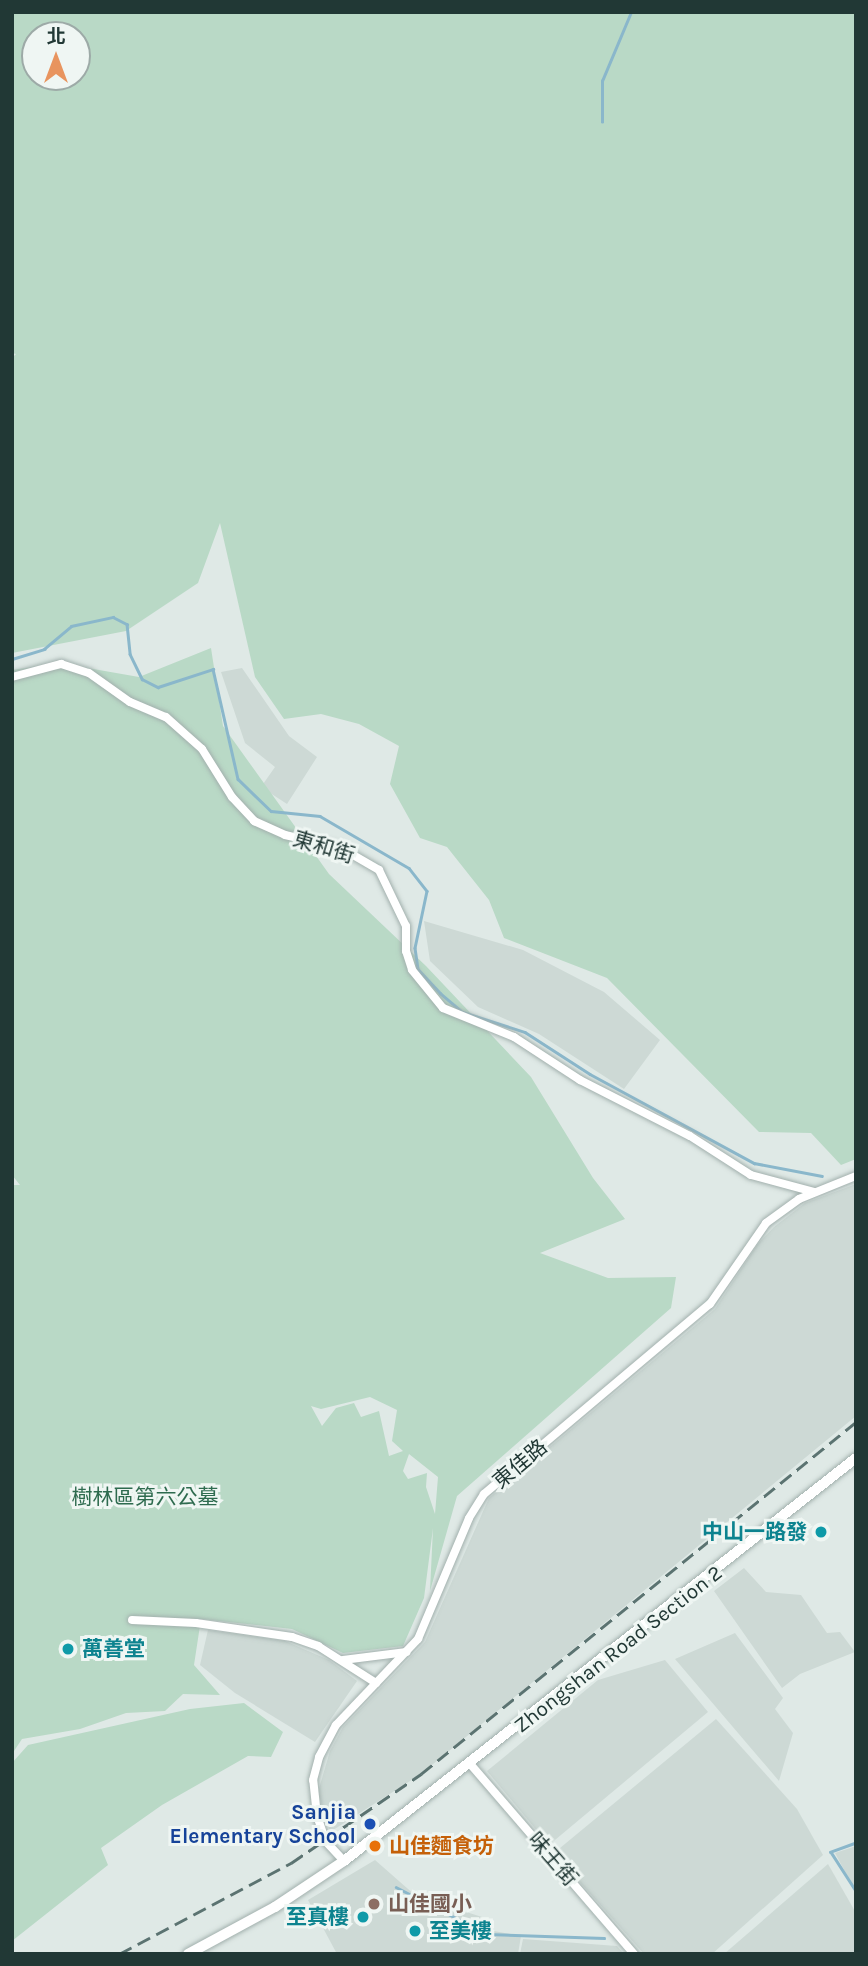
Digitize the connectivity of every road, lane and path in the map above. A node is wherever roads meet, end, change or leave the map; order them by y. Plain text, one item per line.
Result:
1 (12, 677) edge
2 (856, 1176) edge
3 (814, 1192) junction
4 (856, 1458) edge
5 (132, 1620) dead end
6 (407, 1653) junction
7 (343, 1660) junction
8 (376, 1683) junction
9 (471, 1765) junction
10 (344, 1861) junction
11 (188, 1954) edge
12 (634, 1954) edge

1 - 3 street, 東和街
2 - 3 street, 東佳路
3 - 6 street, 東佳路
4 - 9 main road, Zhongshan Road Section 2
5 - 7 street
6 - 7 street
6 - 8 street, 東佳路
7 - 8 street
8 - 10 street, 東佳路
9 - 10 main road, Zhongshan Road Section 2
9 - 12 street, 味王街
10 - 11 main road, Zhongshan Road Section 2

